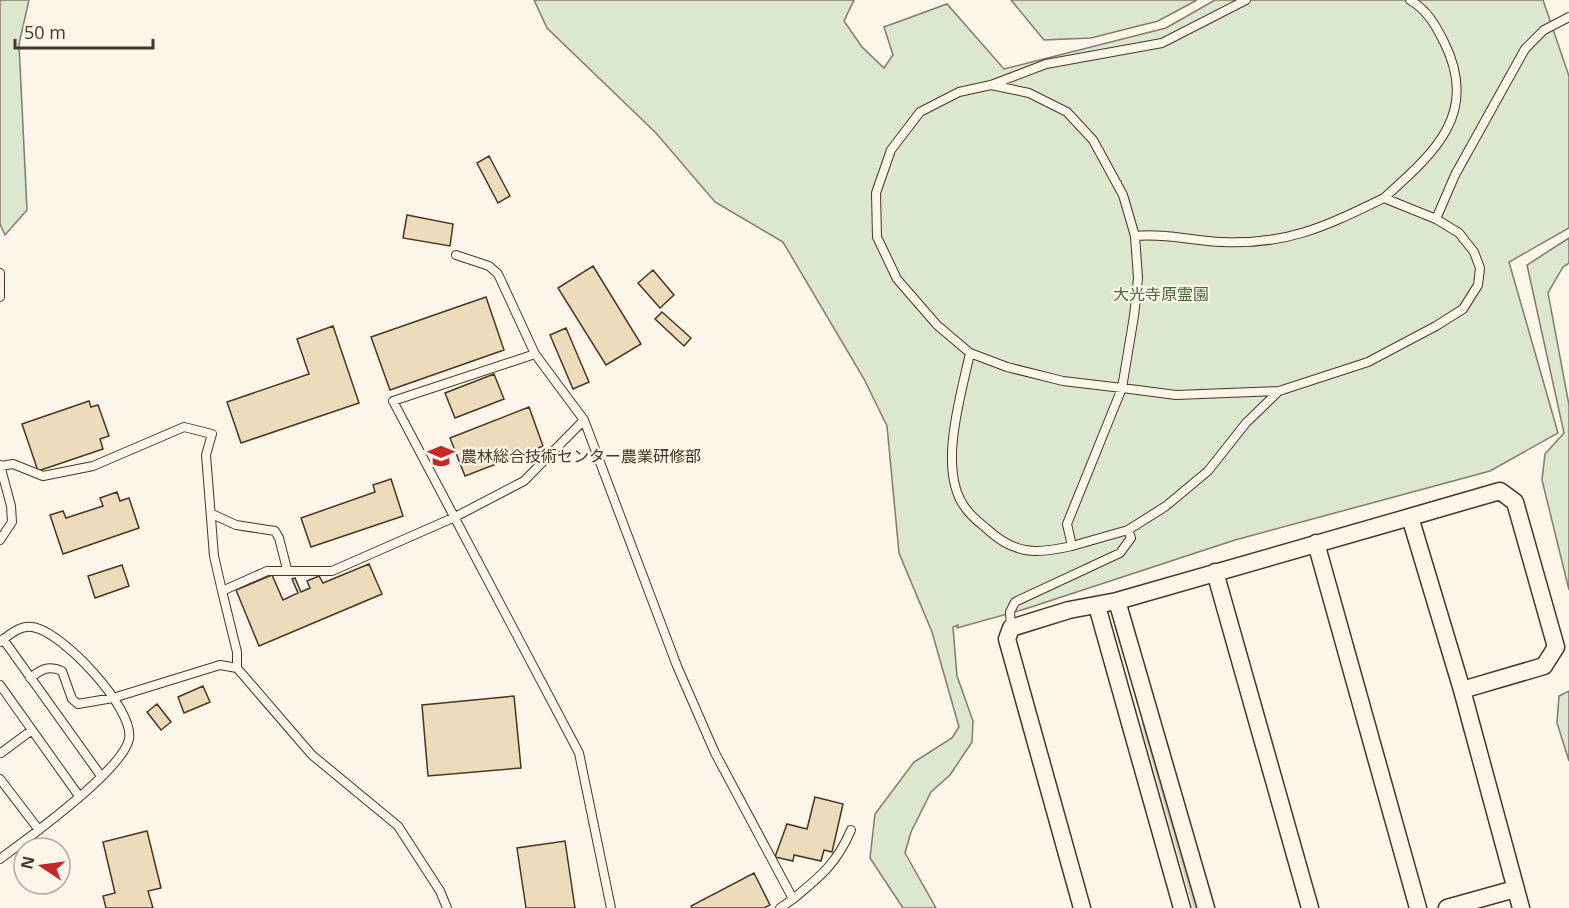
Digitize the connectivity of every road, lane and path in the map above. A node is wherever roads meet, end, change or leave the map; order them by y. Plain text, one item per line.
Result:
1 (1246, 0) edge
2 (1410, 0) edge
3 (1569, 17) edge
4 (991, 86) junction
5 (1384, 198) junction
6 (1436, 219) junction
7 (1136, 236) junction
8 (456, 255) dead end
9 (0, 273) edge
10 (0, 297) edge
11 (970, 353) junction
12 (535, 354) junction
13 (1122, 388) junction
14 (1279, 391) junction
15 (584, 420) junction
16 (0, 465) edge
17 (212, 514) junction
18 (455, 517) junction
19 (1410, 517) junction
20 (1128, 530) junction
21 (0, 540) edge
22 (1316, 543) junction
23 (1072, 546) junction
24 (286, 569) junction
25 (1215, 572) junction
26 (222, 591) junction
27 (1117, 601) junction
28 (1097, 606) junction
29 (1011, 628) junction
30 (1, 641) edge
31 (237, 668) junction
32 (30, 678) junction
33 (0, 685) edge
34 (1462, 690) junction
35 (113, 698) junction
36 (32, 730) junction
37 (1, 753) edge
38 (101, 776) junction
39 (0, 779) edge
40 (79, 796) junction
41 (39, 830) junction
42 (851, 830) dead end
43 (0, 860) edge
44 (1515, 889) junction
45 (793, 898) junction
46 (447, 908) edge
47 (610, 908) edge
48 (780, 908) edge
49 (1082, 908) edge
50 (1182, 908) edge
51 (1206, 908) edge
52 (1310, 908) edge
53 (1418, 908) edge
54 (1447, 908) edge
55 (1521, 908) edge

1 - 4 lane
2 - 5 lane
3 - 6 lane
4 - 7 lane
4 - 11 lane
5 - 6 lane
5 - 7 lane
6 - 14 lane
7 - 13 lane
8 - 12 lane
9 - 10 lane
11 - 13 lane
11 - 23 lane
12 - 15 lane
12 - 18 lane
13 - 14 lane
13 - 23 lane
14 - 20 lane
15 - 18 lane
15 - 45 lane
16 - 17 lane
16 - 21 lane
17 - 24 lane
17 - 26 lane
18 - 24 lane
18 - 47 lane
19 - 22 street
19 - 34 street
19 - 34 street
20 - 23 lane
20 - 29 lane
22 - 25 street
22 - 53 street
24 - 26 lane
25 - 27 street
25 - 52 street
26 - 31 lane
27 - 28 street
27 - 51 street
28 - 29 street
28 - 50 street
29 - 49 street
30 - 32 lane
30 - 35 lane
31 - 35 lane
31 - 46 lane
32 - 35 lane
32 - 38 lane
33 - 36 lane
34 - 44 street
35 - 38 lane
36 - 37 lane
36 - 40 lane
38 - 40 lane
39 - 41 lane
40 - 41 lane
41 - 43 lane
42 - 45 lane
44 - 54 street
44 - 55 street
45 - 48 lane

